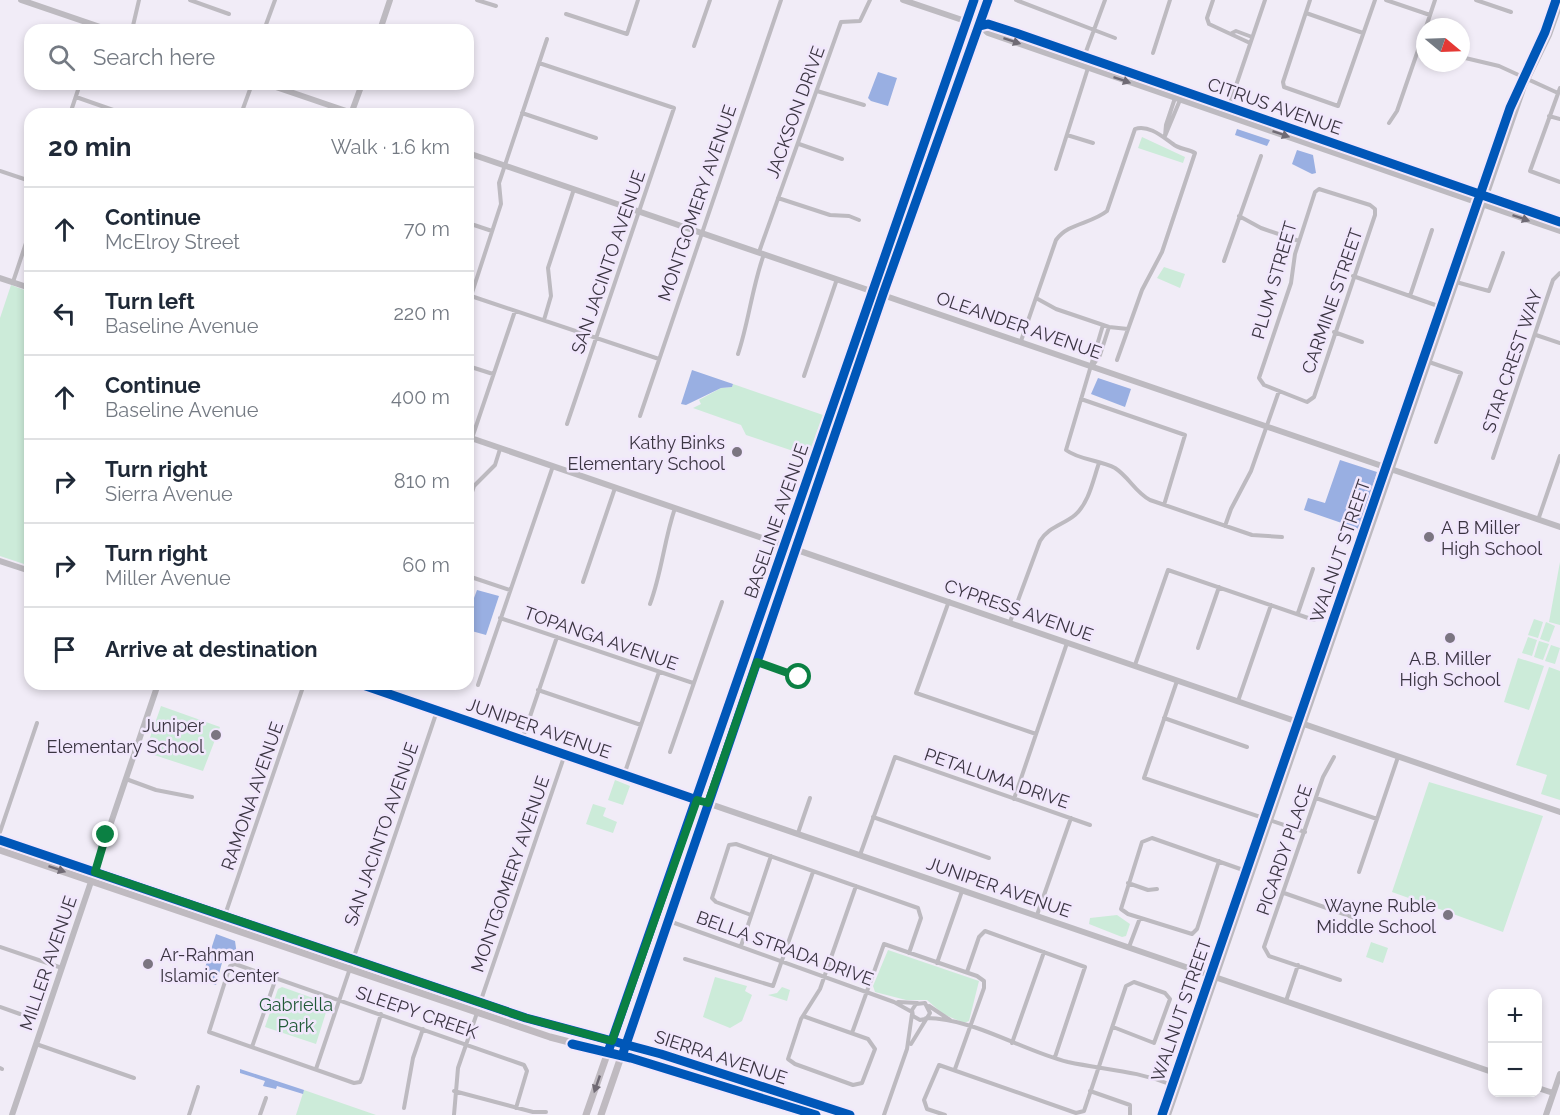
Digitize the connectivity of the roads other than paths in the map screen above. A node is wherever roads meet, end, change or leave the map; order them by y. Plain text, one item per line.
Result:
1 (21, 0) edge
2 (139, 0) edge
3 (190, 0) edge
4 (275, 0) edge
5 (390, 0) edge
6 (477, 0) edge
7 (638, 0) edge
8 (710, 0) edge
9 (781, 0) edge
10 (870, 0) edge
11 (903, 0) edge
12 (974, 0) edge
13 (988, 0) edge
14 (1016, 0) edge
15 (1105, 0) edge
16 (1170, 0) edge
17 (1213, 0) edge
18 (1265, 0) edge
19 (1310, 0) edge
20 (1375, 0) edge
21 (1386, 0) edge
22 (1436, 0) edge
23 (1476, 0) edge
24 (1556, 0) edge
25 (1023, 1) edge
26 (1560, 4) edge
27 (496, 6) dead end
28 (1511, 12) dead end
29 (1306, 13) junction
30 (229, 14) dead end
31 (566, 14) dead end
32 (1430, 15) junction
33 (1429, 18) edge
34 (967, 21) junction
35 (89, 24) edge
36 (133, 24) edge
37 (266, 24) edge
38 (382, 24) edge
39 (980, 26) junction
40 (1094, 30) junction
41 (1231, 33) junction
42 (1363, 33) junction
43 (1252, 37) junction
44 (1114, 38) dead end
45 (547, 39) dead end
46 (1250, 43) junction
47 (694, 46) dead end
48 (1154, 52) dead end
49 (1084, 57) junction
50 (1470, 59) edge
51 (1416, 62) edge
52 (539, 63) junction
53 (1088, 68) junction
54 (1525, 77) junction
55 (78, 90) edge
56 (250, 90) edge
57 (284, 90) edge
58 (360, 90) edge
59 (817, 91) junction
60 (1559, 91) edge
61 (76, 97) junction
62 (1177, 99) junction
63 (864, 105) dead end
64 (1229, 107) junction
65 (72, 108) edge
66 (107, 108) edge
67 (243, 108) edge
68 (336, 108) edge
69 (355, 108) edge
70 (522, 113) junction
71 (1226, 115) junction
72 (1549, 116) junction
73 (1560, 120) edge
74 (1389, 123) dead end
75 (1067, 135) junction
76 (1165, 136) junction
77 (596, 138) dead end
78 (1093, 143) dead end
79 (799, 144) junction
80 (474, 155) edge
81 (1261, 156) dead end
82 (842, 159) dead end
83 (505, 165) junction
84 (1056, 169) dead end
85 (0, 171) edge
86 (24, 180) edge
87 (1560, 182) edge
88 (574, 188) junction
89 (1319, 189) joint
90 (1483, 195) junction
91 (778, 198) junction
92 (1480, 204) junction
93 (639, 211) junction
94 (1239, 216) junction
95 (859, 220) dead end
96 (1560, 222) edge
97 (474, 225) edge
98 (1432, 230) dead end
99 (492, 231) junction
100 (1560, 231) edge
101 (702, 232) junction
102 (1299, 241) junction
103 (24, 249) edge
104 (761, 253) junction
105 (1503, 253) dead end
106 (1224, 261) dead end
107 (1559, 273) edge
108 (1353, 276) junction
109 (0, 278) edge
110 (838, 278) junction
111 (474, 281) edge
112 (13, 282) junction
113 (1456, 282) junction
114 (24, 286) edge
115 (873, 290) junction
116 (883, 294) junction
117 (1410, 296) junction
118 (474, 297) edge
119 (1036, 298) junction
120 (1441, 307) junction
121 (515, 310) junction
122 (544, 320) junction
123 (1103, 325) junction
124 (1109, 327) junction
125 (1128, 329) junction
126 (1334, 332) junction
127 (1536, 335) junction
128 (596, 338) junction
129 (1021, 341) junction
130 (1362, 342) dead end
131 (1560, 343) edge
132 (1097, 344) junction
133 (1103, 346) junction
134 (738, 354) dead end
135 (659, 359) junction
136 (1117, 360) dead end
137 (1429, 362) junction
138 (1092, 366) junction
139 (474, 368) edge
140 (493, 374) junction
141 (804, 376) dead end
142 (1279, 391) junction
143 (1081, 399) junction
144 (640, 416) dead end
145 (567, 424) dead end
146 (474, 426) edge
147 (1267, 426) junction
148 (474, 438) edge
149 (1436, 442) dead end
150 (501, 448) junction
151 (1560, 456) edge
152 (1493, 458) dead end
153 (1099, 462) junction
154 (553, 466) junction
155 (1389, 468) junction
156 (474, 486) edge
157 (615, 487) junction
158 (1164, 505) junction
159 (676, 507) junction
160 (1539, 520) junction
161 (1225, 526) junction
162 (1560, 527) edge
163 (1282, 537) dead end
164 (786, 545) junction
165 (796, 548) junction
166 (0, 561) edge
167 (24, 569) edge
168 (1313, 569) dead end
169 (474, 578) edge
170 (583, 582) dead end
171 (1219, 587) junction
172 (510, 590) junction
173 (949, 601) junction
174 (722, 602) dead end
175 (650, 604) dead end
176 (1271, 605) junction
177 (1298, 614) junction
178 (500, 618) junction
179 (1314, 620) dead end
180 (1010, 622) junction
181 (557, 637) junction
182 (1067, 642) junction
183 (1198, 648) dead end
184 (757, 662) junction
185 (1135, 665) junction
186 (659, 672) junction
187 (799, 677) dead end
188 (1177, 680) junction
189 (693, 683) junction
190 (478, 684) dead end
191 (156, 690) edge
192 (302, 690) edge
193 (377, 690) edge
194 (538, 690) junction
195 (1238, 701) junction
196 (437, 711) junction
197 (1164, 718) junction
198 (37, 723) dead end
199 (1301, 723) junction
200 (641, 725) junction
201 (1036, 734) junction
202 (522, 740) junction
203 (1247, 747) dead end
204 (670, 752) dead end
205 (565, 754) junction
206 (1398, 756) junction
207 (1334, 758) dead end
208 (624, 775) junction
209 (126, 779) junction
210 (192, 796) dead end
211 (810, 798) dead end
212 (1316, 798) junction
213 (1014, 799) junction
214 (697, 800) junction
215 (708, 803) junction
216 (1560, 812) edge
217 (873, 817) junction
218 (1071, 818) junction
219 (1377, 819) junction
220 (1267, 820) junction
221 (1090, 825) dead end
222 (0, 832) edge
223 (1305, 832) junction
224 (798, 833) junction
225 (0, 840) edge
226 (0, 850) edge
227 (860, 855) junction
228 (771, 856) junction
229 (989, 858) dead end
230 (1219, 861) junction
231 (1246, 871) junction
232 (95, 872) junction
233 (813, 872) junction
234 (1359, 872) dead end
235 (92, 881) junction
236 (1128, 883) junction
237 (856, 886) junction
238 (1157, 889) dead end
239 (963, 890) junction
240 (1284, 893) junction
241 (751, 915) junction
242 (1037, 915) junction
243 (225, 916) junction
244 (1140, 918) junction
245 (1361, 920) dead end
246 (668, 921) junction
247 (0, 946) edge
248 (741, 946) junction
249 (1130, 947) junction
250 (1044, 952) junction
251 (909, 953) junction
252 (352, 959) junction
253 (685, 959) dead end
254 (783, 960) junction
255 (937, 963) junction
256 (1298, 966) junction
257 (62, 968) junction
258 (349, 969) junction
259 (967, 972) junction
260 (1213, 977) junction
261 (276, 978) junction
262 (824, 978) junction
263 (1340, 980) dead end
264 (866, 992) junction
265 (339, 1000) junction
266 (894, 1002) junction
267 (919, 1002) junction
268 (1286, 1002) junction
269 (480, 1003) junction
270 (927, 1005) junction
271 (0, 1007) edge
272 (477, 1012) junction
273 (912, 1013) junction
274 (20, 1014) dead end
275 (381, 1014) junction
276 (803, 1016) junction
277 (926, 1019) junction
278 (953, 1022) junction
279 (970, 1028) junction
280 (1113, 1028) junction
281 (423, 1029) junction
282 (852, 1033) junction
283 (612, 1041) junction
284 (467, 1043) junction
285 (1012, 1043) junction
286 (36, 1044) junction
287 (626, 1044) junction
288 (252, 1047) junction
289 (907, 1050) junction
290 (608, 1052) junction
291 (622, 1056) junction
292 (1055, 1057) junction
293 (1099, 1066) junction
294 (316, 1069) junction
295 (955, 1069) junction
296 (1488, 1071) edge
297 (1560, 1074) edge
298 (134, 1078) dead end
299 (1172, 1085) junction
300 (198, 1087) dead end
301 (1542, 1090) edge
302 (454, 1091) junction
303 (1090, 1091) junction
304 (1553, 1094) junction
305 (266, 1098) dead end
306 (404, 1108) dead end
307 (516, 1108) junction
308 (546, 1112) dead end
309 (811, 1114) edge
310 (12, 1115) edge
311 (189, 1115) edge
312 (260, 1115) edge
313 (454, 1115) edge
314 (586, 1115) edge
315 (601, 1115) edge
316 (850, 1115) edge
317 (885, 1115) edge
318 (945, 1115) edge
319 (1130, 1115) edge
320 (1162, 1115) edge
321 (1168, 1115) edge
322 (1546, 1115) edge

1 - 35 street
2 - 36 street
3 - 30 street
4 - 37 street
5 - 38 street
6 - 27 street
7 - 31 street
8 - 47 street
9 - 101 street, MONTGOMERY AVENUE
10 - 59 street, JACKSON DRIVE
11 - 34 street, CITRUS AVENUE
12 - 34 main road, BASELINE AVENUE
13 - 39 main road, BASELINE AVENUE
14 - 25 street
15 - 40 street
16 - 48 street
17 - 41 street
18 - 43 street
19 - 29 street
20 - 42 street
21 - 32 street
22 - 32 street
23 - 28 street
24 - 54 street, WALNUT STREET
25 - 40 street
26 - 54 street, WALNUT STREET
29 - 42 street
29 - 42 street
32 - 33 street
34 - 39 street, CITRUS AVENUE
34 - 115 main road, BASELINE AVENUE
39 - 49 street, CITRUS AVENUE
39 -> 53 street, CITRUS AVENUE
39 - 116 main road, BASELINE AVENUE
40 - 44 street
40 - 49 street
41 - 43 street
41 - 46 street
43 - 46 street
45 - 52 street
46 - 64 street
49 - 64 street, CITRUS AVENUE
50 - 54 street
51 - 74 street
52 - 70 street
52 - 93 street, SAN JACINTO AVENUE
53 -> 62 street, CITRUS AVENUE
53 - 75 street
54 - 60 street
54 - 90 street, WALNUT STREET
55 - 61 street
56 - 67 street
57 - 68 street
58 - 69 street
59 - 63 street
59 - 79 street, JACKSON DRIVE
60 - 72 street
61 - 65 street
61 - 66 street
62 - 71 street, CITRUS AVENUE
62 - 76 street
64 - 71 street
64 - 90 street, CITRUS AVENUE
70 - 77 street
70 - 83 street
71 -> 92 street, CITRUS AVENUE
72 - 73 street
72 - 87 street
75 - 78 street
75 - 84 street
76 - 119 street
76 - 125 street
79 - 82 street
79 - 91 street, JACKSON DRIVE
80 - 83 street, OLEANDER AVENUE
81 - 94 street
83 - 88 street, OLEANDER AVENUE
83 - 99 street
85 - 86 street
88 - 93 street, OLEANDER AVENUE
88 - 122 street
89 - 102 street, PLUM STREET
89 - 108 street, CARMINE STREET
90 - 92 street, WALNUT STREET
90 - 96 street, CITRUS AVENUE
91 - 95 street
91 - 104 street, JACKSON DRIVE
92 -> 100 street, CITRUS AVENUE
92 - 113 street, WALNUT STREET
92 - 120 street, WALNUT STREET
93 - 101 street, OLEANDER AVENUE
93 - 128 street, SAN JACINTO AVENUE
94 - 102 street
94 - 106 street
97 - 99 street
98 - 117 street
99 - 111 street
101 - 104 street, OLEANDER AVENUE
101 - 135 street, MONTGOMERY AVENUE
102 - 142 street, PLUM STREET
103 - 112 street
104 - 110 street, OLEANDER AVENUE
104 - 134 street, JACKSON DRIVE
105 - 113 street
107 - 127 street, STAR CREST WAY
108 - 117 street
108 - 126 street, CARMINE STREET
109 - 112 street
110 - 115 street, OLEANDER AVENUE
110 - 141 street
112 - 114 street
113 - 137 street, WALNUT STREET
115 - 116 street, OLEANDER AVENUE
115 - 164 main road, BASELINE AVENUE
116 - 129 street, OLEANDER AVENUE
116 - 165 main road, BASELINE AVENUE
117 - 120 street
118 - 121 street
119 - 123 street
119 - 129 street
120 - 155 street, WALNUT STREET
121 - 122 street
121 - 140 street
122 - 128 street
123 - 124 street
123 - 132 street
124 - 125 street
124 - 133 street
125 - 136 street
126 - 130 street
126 - 142 street, CARMINE STREET
127 - 131 street
127 - 152 street, STAR CREST WAY
128 - 135 street
128 - 145 street, SAN JACINTO AVENUE
129 - 138 street, OLEANDER AVENUE
132 - 133 street
132 - 138 street
133 - 138 street
135 - 144 street, MONTGOMERY AVENUE
137 - 149 street
137 - 155 street, WALNUT STREET
138 - 143 street
138 - 147 street, OLEANDER AVENUE
139 - 140 street
140 - 146 street
142 - 147 street
143 - 153 street
143 - 158 street
147 - 155 street, OLEANDER AVENUE
147 - 161 street
148 - 150 street, CYPRESS AVENUE
150 - 154 street, CYPRESS AVENUE
150 - 156 street
151 - 160 street
153 - 158 street
153 - 180 street
154 - 157 street, CYPRESS AVENUE
154 - 172 street
155 - 160 street, OLEANDER AVENUE
155 - 199 street, WALNUT STREET
157 - 159 street, CYPRESS AVENUE
157 - 170 street
158 - 161 street
159 - 164 street, CYPRESS AVENUE
159 - 175 street
160 - 162 street, OLEANDER AVENUE
161 - 163 street
164 - 165 street, CYPRESS AVENUE
164 - 214 main road, BASELINE AVENUE
165 - 173 street, CYPRESS AVENUE
165 - 184 main road, BASELINE AVENUE
166 - 167 street
168 - 177 street
169 - 172 street
171 - 176 street
171 - 183 street
171 - 185 street
172 - 178 street
173 - 180 street, CYPRESS AVENUE
173 - 201 street
174 - 189 street
176 - 177 street
176 - 195 street
177 - 179 street
178 - 181 street, TOPANGA AVENUE
178 - 190 street
180 - 182 street, CYPRESS AVENUE
181 - 186 street, TOPANGA AVENUE
181 - 194 street
182 - 185 street, CYPRESS AVENUE
182 - 201 street
184 - 187 street
184 - 215 main road, BASELINE AVENUE
185 - 188 street, CYPRESS AVENUE
186 - 189 street, TOPANGA AVENUE
186 - 200 street
188 - 195 street, CYPRESS AVENUE
188 - 197 street
189 - 204 street
191 - 209 street, MILLER AVENUE
192 - 243 street, RAMONA AVENUE
193 - 196 street, JUNIPER AVENUE
194 - 200 street
194 - 202 street
195 - 199 street, CYPRESS AVENUE
196 - 202 street, JUNIPER AVENUE
196 - 252 street, SAN JACINTO AVENUE
197 - 203 street
197 - 220 street
198 - 222 street
199 - 206 street, CYPRESS AVENUE
199 - 220 street, WALNUT STREET
200 - 208 street
201 - 213 street
202 - 205 street, JUNIPER AVENUE
205 - 208 street, JUNIPER AVENUE
205 - 269 street, MONTGOMERY AVENUE
206 - 216 street, CYPRESS AVENUE
206 - 219 street
207 - 212 street, PICARDY PLACE
208 - 214 street, JUNIPER AVENUE
209 - 210 street
209 - 232 street, MILLER AVENUE
211 - 224 street
212 - 219 street
212 - 223 street, PICARDY PLACE
213 - 217 street, PETALUMA DRIVE
213 - 218 street, PETALUMA DRIVE
214 - 215 street, JUNIPER AVENUE
214 - 283 main road, BASELINE AVENUE
215 - 224 street, JUNIPER AVENUE
215 - 246 main road, BASELINE AVENUE
217 - 227 street
217 - 229 street
218 - 221 street, PETALUMA DRIVE
218 - 242 street
219 - 234 street
220 - 223 street
220 - 231 street, WALNUT STREET
220 - 260 street, WALNUT STREET
223 - 240 street, PICARDY PLACE
224 - 227 street, JUNIPER AVENUE
225 - 232 main road, SIERRA AVENUE
226 -> 235 main road, SIERRA AVENUE
227 - 239 street, JUNIPER AVENUE
228 - 233 street
228 - 241 street
228 - 241 street
230 - 231 street
230 - 236 street
230 - 244 street
231 - 260 street, WALNUT STREET
232 - 235 street, MILLER AVENUE
232 - 243 main road, SIERRA AVENUE
233 - 237 street
233 - 254 street
235 - 257 street, MILLER AVENUE
235 - 258 main road, SIERRA AVENUE
236 - 238 street
236 - 244 street
237 - 251 street
237 - 262 street
239 - 242 street, JUNIPER AVENUE
239 - 255 street
240 - 245 street
240 - 256 street, PICARDY PLACE
241 - 248 street
242 - 249 street, JUNIPER AVENUE
243 - 252 main road, SIERRA AVENUE
244 - 249 street
246 - 248 street, BELLA STRADA DRIVE
246 - 287 main road, BASELINE AVENUE
247 - 257 street
248 - 254 street, BELLA STRADA DRIVE
249 - 260 street, JUNIPER AVENUE
250 - 259 street
250 - 285 street
250 - 292 street
251 - 255 street
251 - 264 street
252 - 258 street, SAN JACINTO AVENUE
252 - 269 main road, SIERRA AVENUE
253 - 254 street
254 - 262 street, BELLA STRADA DRIVE
255 - 259 street
256 - 263 street
256 - 268 street
257 - 286 street, MILLER AVENUE
258 - 265 street, SAN JACINTO AVENUE
258 - 272 main road, SIERRA AVENUE
259 - 279 street
260 - 268 street, JUNIPER AVENUE
260 - 299 street, WALNUT STREET
260 - 321 street, WALNUT STREET
261 - 265 street, SLEEPY CREEK
261 - 288 street
261 - 288 street, SLEEPY CREEK
262 - 264 street, BELLA STRADA DRIVE
262 - 276 street
264 - 266 street, BELLA STRADA DRIVE
264 - 282 street
265 - 275 street, SLEEPY CREEK
265 - 294 street, SAN JACINTO AVENUE
266 - 267 street, BELLA STRADA DRIVE
266 - 273 street, BELLA STRADA DRIVE
267 - 270 street
267 - 273 street
268 - 296 street, JUNIPER AVENUE
269 - 283 main road, SIERRA AVENUE
270 - 277 street
270 - 278 street
271 - 274 street
272 - 284 street
272 - 290 main road, SIERRA AVENUE
273 - 277 street
273 - 289 street
275 - 281 street, SLEEPY CREEK
275 - 294 street
276 - 282 street
276 - 282 street
277 - 278 street
277 - 289 street
278 - 279 street
279 - 285 street
279 - 295 street
280 - 280 street
280 - 293 street
281 - 284 street, SLEEPY CREEK
281 - 306 street
283 - 287 main road, SIERRA AVENUE
283 - 290 main road, BASELINE AVENUE
284 - 302 street
284 - 307 street, SLEEPY CREEK
285 - 292 street
286 - 298 street
286 - 310 street, MILLER AVENUE
287 - 291 main road, BASELINE AVENUE
287 - 316 main road, SIERRA AVENUE
288 - 294 street
289 - 317 street
290 - 291 main road, SIERRA AVENUE
290 -> 314 main road, BASELINE AVENUE
291 - 309 main road, SIERRA AVENUE
291 - 315 main road, BASELINE AVENUE
292 - 293 street
293 - 299 street
293 - 303 street
295 - 303 street
295 - 318 street
297 - 304 street
299 - 320 street, WALNUT STREET
300 - 311 street
301 - 304 street
302 - 307 street
302 - 313 street
303 - 319 street
304 - 322 street
305 - 312 street
307 - 308 street

